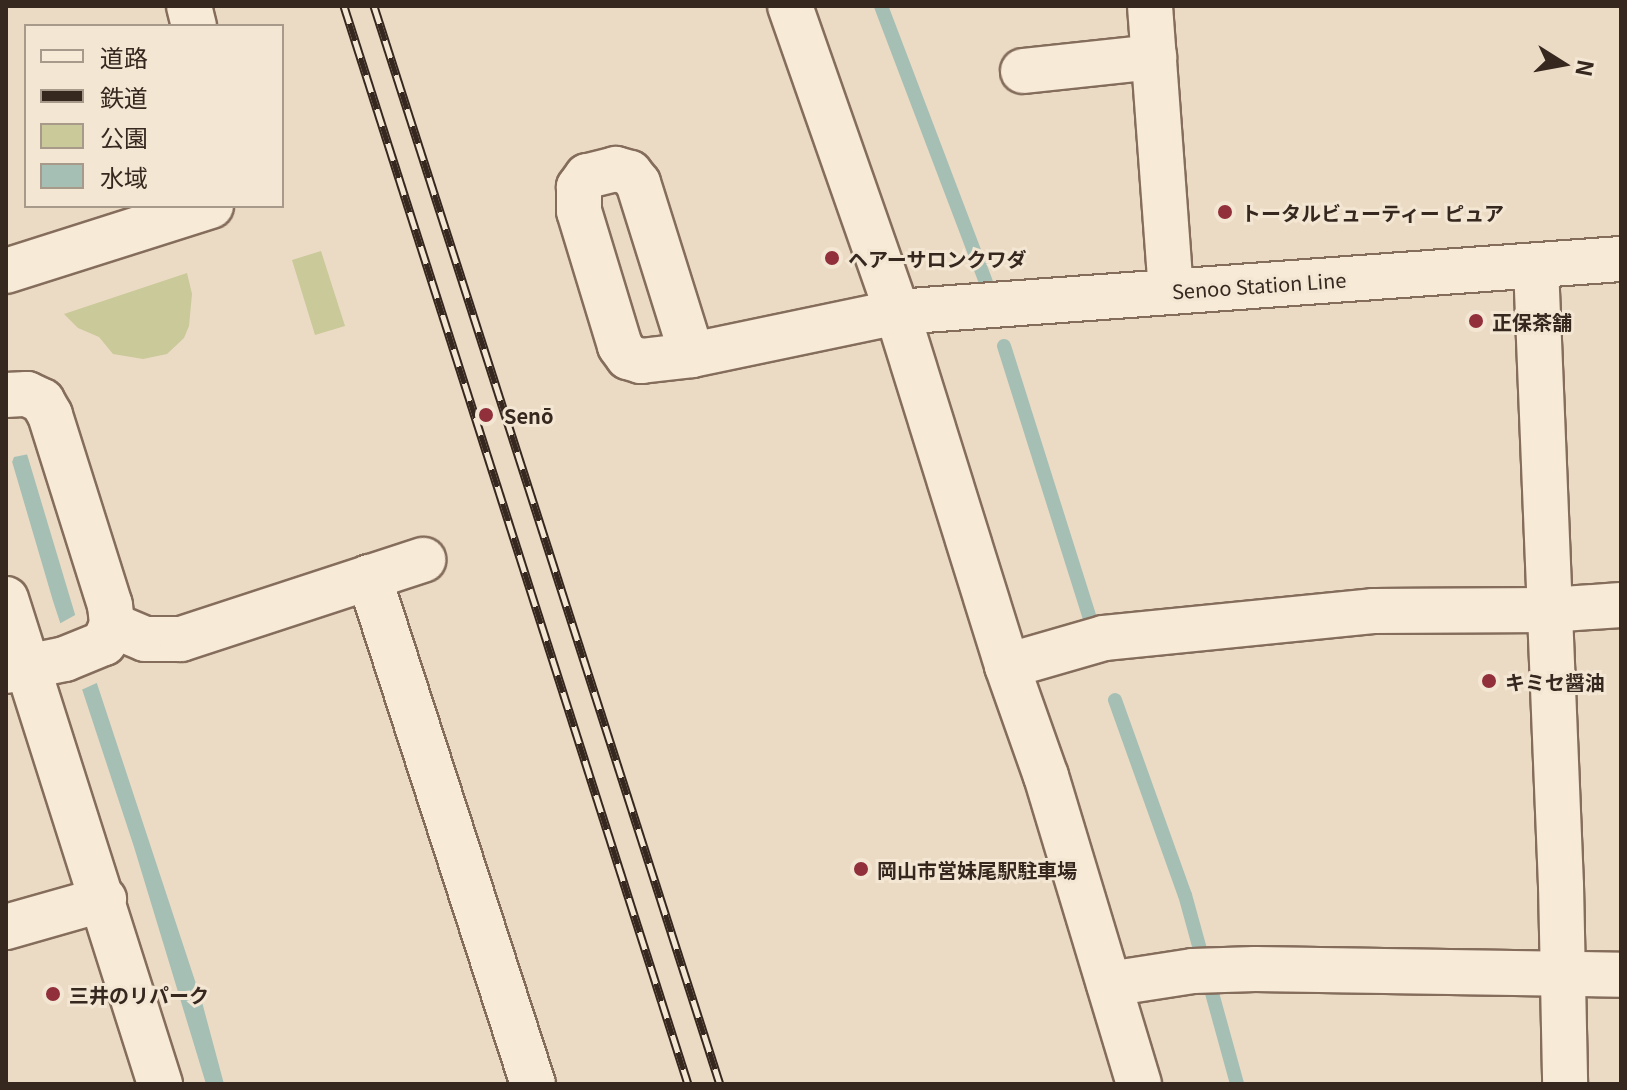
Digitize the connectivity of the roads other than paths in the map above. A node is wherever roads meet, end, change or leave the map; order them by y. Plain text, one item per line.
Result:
1 (790, 6) edge
2 (1150, 6) edge
3 (1154, 57) junction
4 (1023, 71) dead end
5 (205, 208) edge
6 (1621, 259) edge
7 (1536, 266) junction
8 (6, 271) edge
9 (1171, 291) junction
10 (897, 312) junction
11 (692, 355) dead end
12 (6, 395) edge
13 (423, 560) dead end
14 (369, 577) junction
15 (6, 599) edge
16 (1621, 605) edge
17 (1549, 610) junction
18 (112, 625) junction
19 (1007, 666) junction
20 (17, 669) edge
21 (104, 899) junction
22 (6, 927) edge
23 (1621, 975) edge
24 (1563, 976) junction
25 (1109, 984) junction
26 (160, 1084) edge
27 (533, 1084) edge
28 (1139, 1084) edge
29 (1565, 1084) edge

1 - 10 street
2 - 3 street
3 - 4 street
3 - 9 street
5 - 8 street
6 - 7 street, Senoo Station Line
7 - 9 street, Senoo Station Line
7 - 17 street
9 - 10 street, Senoo Station Line
10 - 11 street, Senoo Station Line
10 - 19 street
12 - 18 street
13 - 14 street
14 - 18 street
14 - 27 street
15 - 20 street
16 - 17 street
17 - 19 street
17 - 24 street
18 - 20 street
19 - 25 street
20 - 21 street
21 - 22 street
21 - 26 street
23 - 24 street
24 - 25 street
24 - 29 street
25 - 28 street

